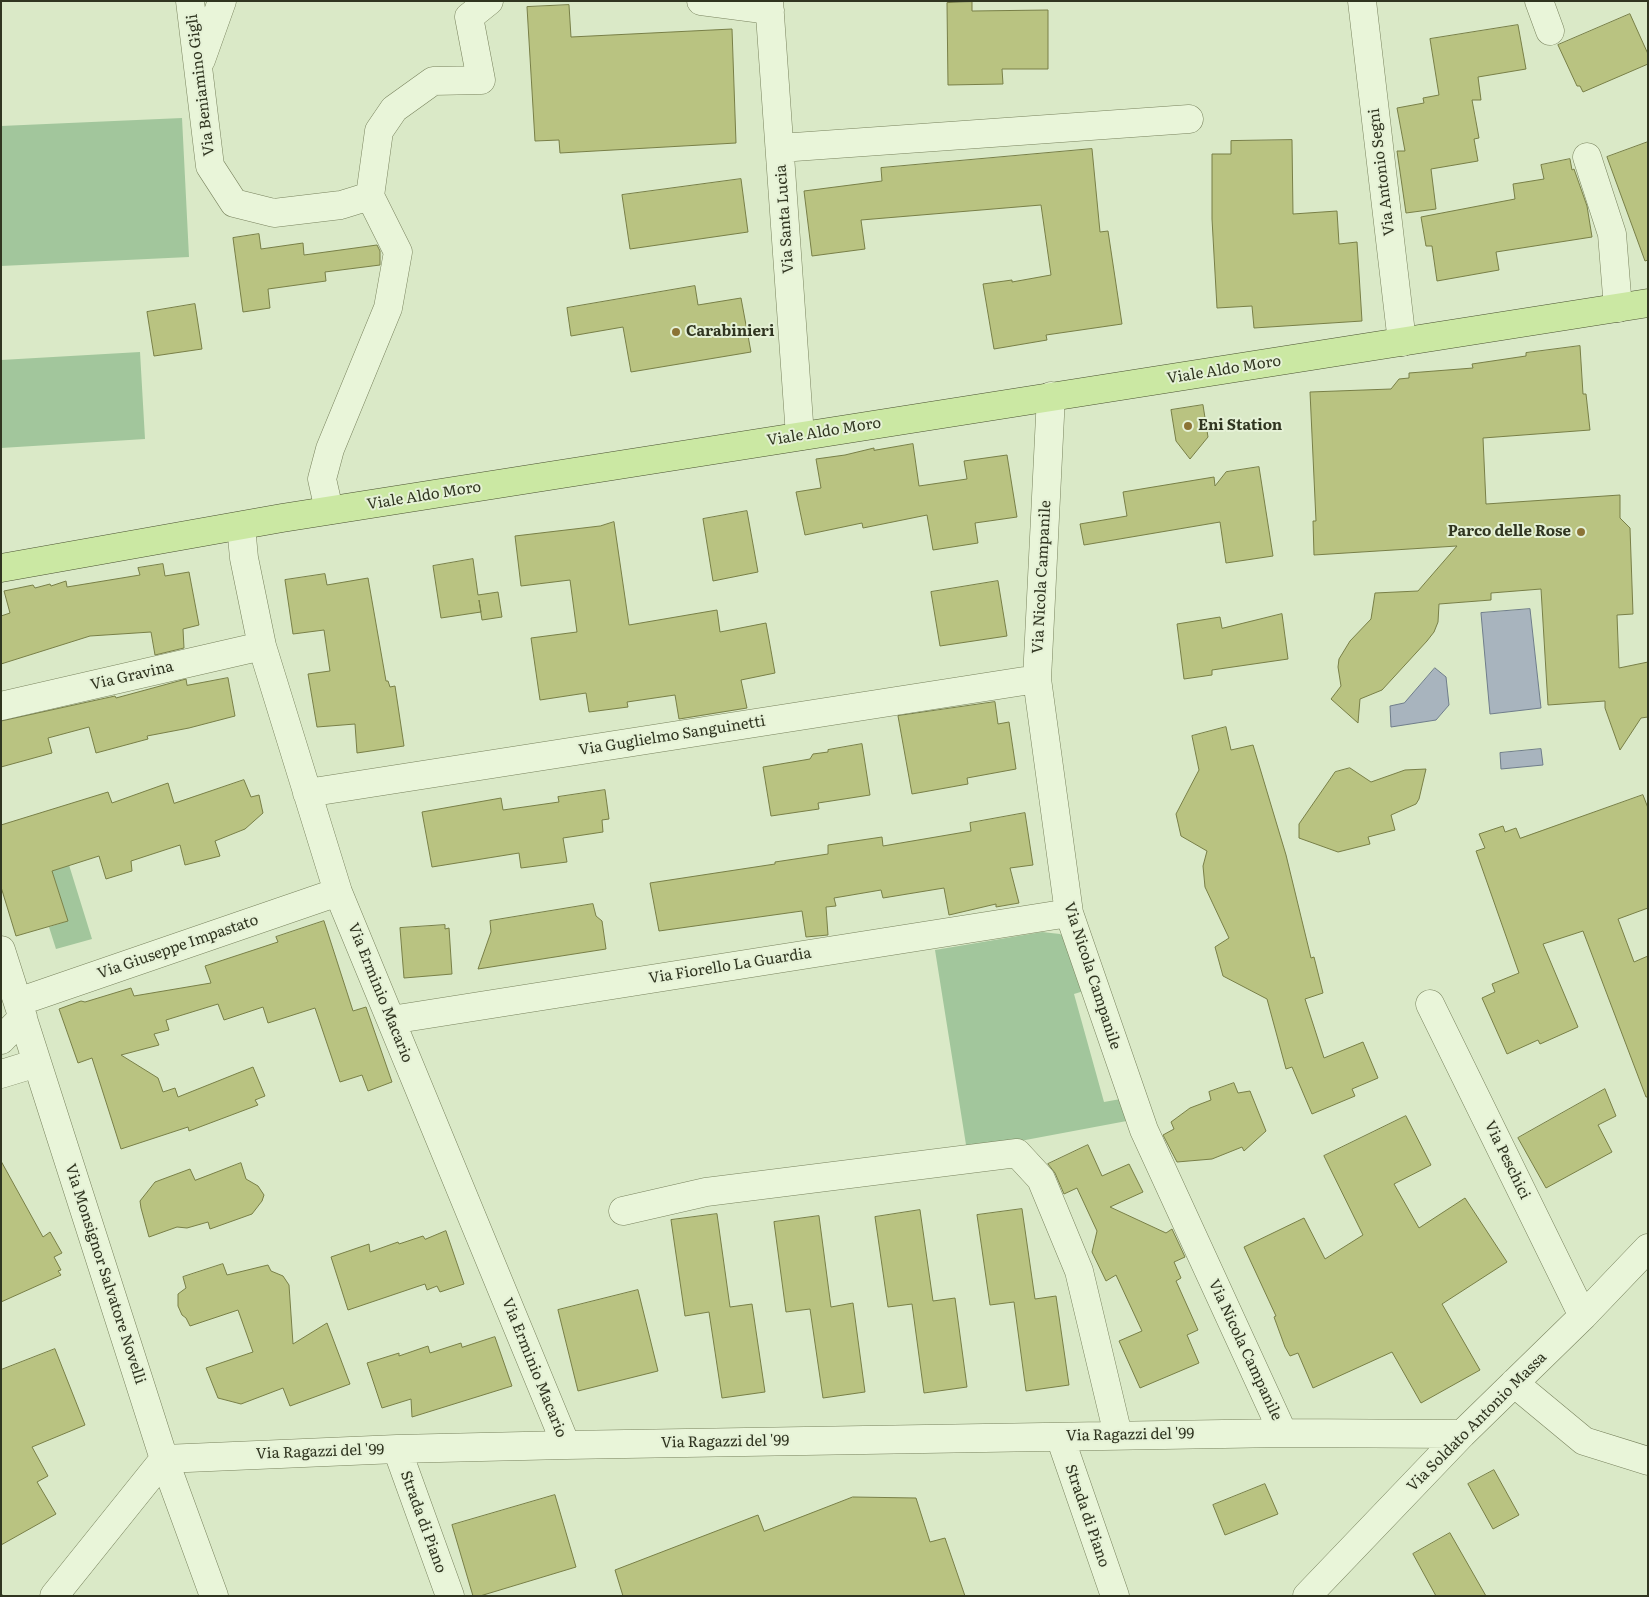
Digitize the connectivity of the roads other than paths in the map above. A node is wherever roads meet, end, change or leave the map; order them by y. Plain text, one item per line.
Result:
1 (190, 1) edge
2 (222, 1) edge
3 (489, 1) edge
4 (701, 1) edge
5 (1362, 1) edge
6 (1539, 1) edge
7 (769, 5) edge
8 (1550, 31) dead end
9 (198, 66) junction
10 (1189, 119) dead end
11 (780, 148) junction
12 (1587, 157) dead end
13 (370, 196) junction
14 (1648, 303) edge
15 (1618, 308) junction
16 (1402, 342) junction
17 (1051, 396) junction
18 (800, 436) junction
19 (329, 510) junction
20 (240, 526) junction
21 (1, 568) edge
22 (262, 646) junction
23 (1037, 678) junction
24 (1, 706) edge
25 (307, 793) junction
26 (338, 892) junction
27 (1069, 913) junction
28 (1, 950) edge
29 (1430, 1004) dead end
30 (21, 1010) junction
31 (391, 1020) junction
32 (1, 1040) edge
33 (37, 1063) junction
34 (1, 1074) edge
35 (623, 1211) dead end
36 (1648, 1248) edge
37 (1583, 1316) junction
38 (1514, 1383) junction
39 (1283, 1433) junction
40 (1462, 1434) junction
41 (1118, 1435) junction
42 (1060, 1436) junction
43 (566, 1445) junction
44 (397, 1449) junction
45 (164, 1458) junction
46 (1648, 1460) edge
47 (54, 1596) edge
48 (214, 1596) edge
49 (450, 1596) edge
50 (1115, 1596) edge
51 (1307, 1596) edge

1 - 9 street, Via Beniamino Gigli
2 - 9 street
3 - 13 street
4 - 7 street
5 - 16 street, Via Antonio Segni
6 - 8 street
7 - 11 street, Via Santa Lucia
9 - 13 street, Via Beniamino Gigli
10 - 11 street
11 - 18 street, Via Santa Lucia
12 - 15 street
13 - 19 street
14 - 15 main road, Viale Aldo Moro
15 - 16 main road, Viale Aldo Moro
16 - 17 main road, Viale Aldo Moro
17 - 18 main road, Viale Aldo Moro
17 - 23 street, Via Nicola Campanile
18 - 19 main road, Viale Aldo Moro
19 - 20 main road, Viale Aldo Moro
20 - 21 main road, Viale Aldo Moro
20 - 22 street, Via Erminio Macario
22 - 24 street, Via Gravina
22 - 25 street, Via Erminio Macario
23 - 25 street, Via Guglielmo Sanguinetti
23 - 27 street, Via Nicola Campanile
25 - 26 street, Via Erminio Macario
26 - 30 street, Via Giuseppe Impastato
26 - 31 street, Via Erminio Macario
27 - 31 street, Via Fiorello La Guardia
27 - 39 street, Via Nicola Campanile
28 - 30 street, Via Monsignor Salvatore Novelli
29 - 37 street, Via Peschici
30 - 32 street
30 - 33 street, Via Monsignor Salvatore Novelli
31 - 43 street, Via Erminio Macario
33 - 34 street
33 - 45 street, Via Monsignor Salvatore Novelli
35 - 41 street
36 - 37 street, Via Soldato Antonio Massa
37 - 38 street, Via Soldato Antonio Massa
38 - 40 street, Via Soldato Antonio Massa
38 - 46 street
39 - 40 street, Via Ragazzi del '99
39 - 41 street, Via Ragazzi del '99
40 - 51 street, Via Soldato Antonio Massa
41 - 42 street, Via Ragazzi del '99
42 - 43 street, Via Ragazzi del '99
42 - 50 street, Strada di Piano
43 - 44 street, Via Ragazzi del '99
44 - 45 street, Via Ragazzi del '99
44 - 49 street, Strada di Piano
45 - 47 street
45 - 48 street, Via Monsignor Salvatore Novelli

